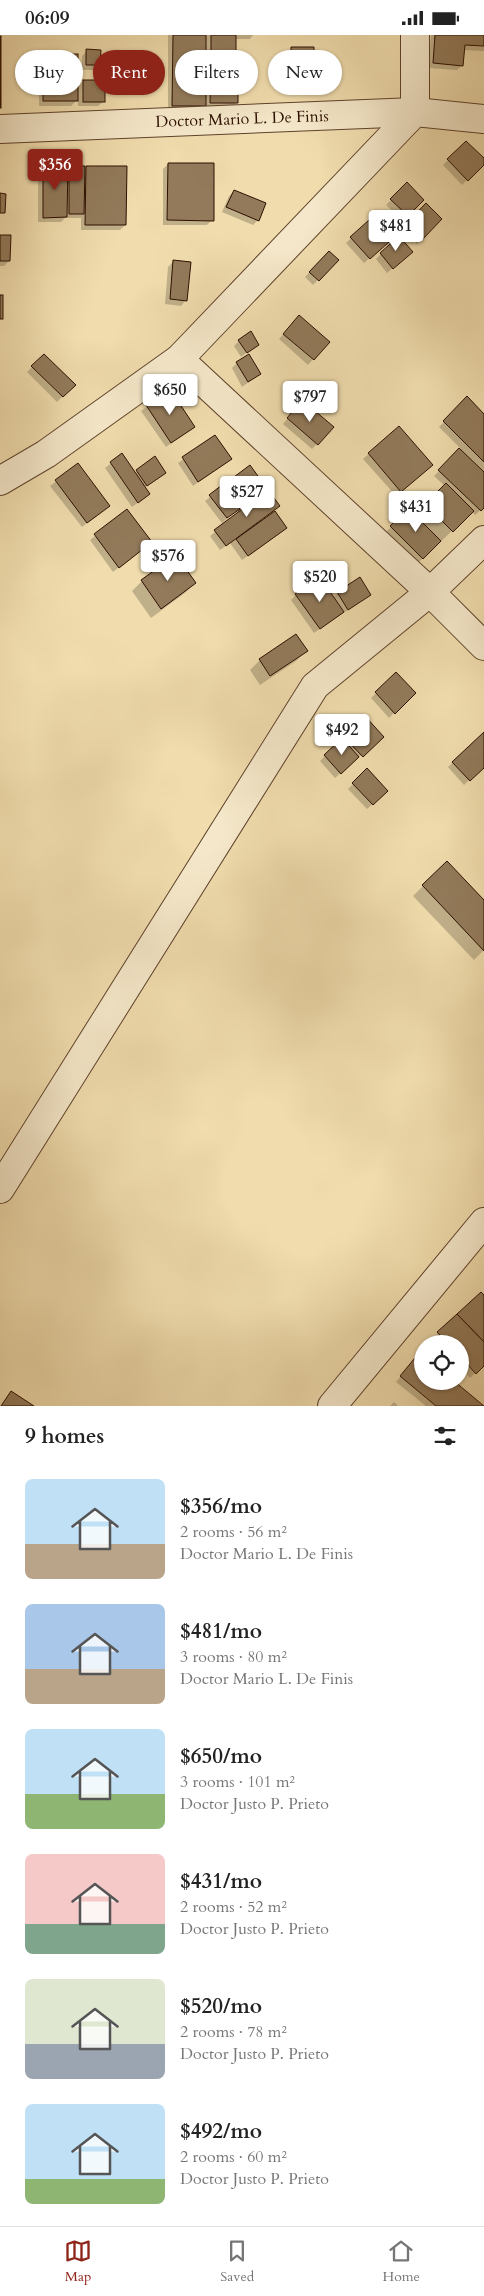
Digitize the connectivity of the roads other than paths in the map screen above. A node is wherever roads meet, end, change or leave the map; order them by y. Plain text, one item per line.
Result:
1 (415, 35) edge
2 (414, 112) junction
3 (484, 119) edge
4 (0, 129) edge
5 (179, 359) junction
6 (0, 481) edge
7 (484, 540) edge
8 (430, 592) junction
9 (484, 646) edge
10 (0, 1189) edge
11 (479, 1237) edge
12 (332, 1406) edge

1 - 2 street
2 - 3 street, Doctor Mario L. De Finis
2 - 4 street, Doctor Mario L. De Finis
2 - 5 street
5 - 6 street
5 - 8 street
7 - 8 street
8 - 9 street
8 - 10 street
11 - 12 street

